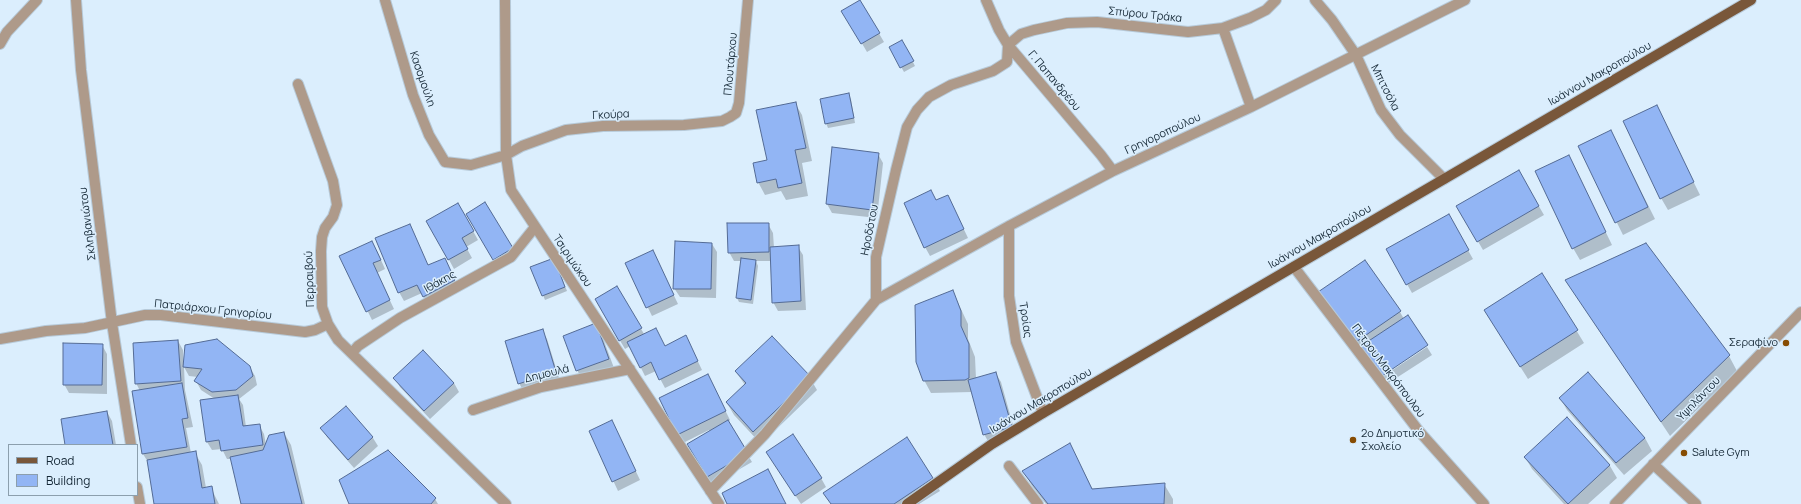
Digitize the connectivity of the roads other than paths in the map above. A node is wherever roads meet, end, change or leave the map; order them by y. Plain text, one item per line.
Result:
1 (37, 0) edge
2 (76, 0) edge
3 (385, 0) edge
4 (505, 0) edge
5 (748, 0) edge
6 (986, 0) edge
7 (1276, 0) edge
8 (1314, 0) edge
9 (1466, 0) edge
10 (1751, 0) edge
11 (1223, 28) junction
12 (0, 44) edge
13 (1008, 45) junction
14 (1356, 55) junction
15 (298, 84) dead end
16 (1251, 107) junction
17 (722, 121) joint
18 (506, 155) junction
19 (445, 162) joint
20 (1113, 171) junction
21 (1444, 179) junction
22 (1009, 226) junction
23 (535, 227) junction
24 (1294, 267) junction
25 (876, 300) junction
26 (1801, 312) edge
27 (112, 323) junction
28 (328, 324) junction
29 (0, 339) edge
30 (352, 352) junction
31 (630, 369) junction
32 (473, 410) dead end
33 (1043, 413) junction
34 (131, 444) edge
35 (1653, 464) junction
36 (1009, 466) dead end
37 (710, 491) junction
38 (138, 493) edge
39 (140, 504) edge
40 (506, 504) edge
41 (719, 504) edge
42 (907, 504) edge
43 (1038, 504) edge
44 (1484, 504) edge
45 (1615, 504) edge
46 (1696, 504) edge

1 - 12 street
2 - 27 street, Σκληβανιώτου
3 - 19 street, Κασομούλη
4 - 18 street, Τσιριμώκου
5 - 17 street, Πλουτάρχου
6 - 13 street, Γ. Παπανδρέου
7 - 11 street, Σπύρου Τράκα
8 - 14 street, Μπιτσόλα
9 - 14 street, Γρηγοροπούλου
10 - 21 main road, Ιωάννου Μακροπούλου
11 - 13 street, Σπύρου Τράκα
11 - 16 street
13 - 20 street, Γ. Παπανδρέου
13 - 25 street, Ηροδότου
14 - 16 street, Γρηγοροπούλου
14 - 21 street, Μπιτσόλα
15 - 28 street, Περραιβού
16 - 20 street, Γρηγοροπούλου
17 - 18 street, Γκούρα
18 - 19 street, Γκούρα
18 - 23 street, Τσιριμώκου
20 - 22 street, Γρηγοροπούλου
21 - 24 main road, Ιωάννου Μακροπούλου
22 - 25 street, Γρηγοροπούλου
22 - 33 street, Τροίας
23 - 30 street, Ιθάκης
23 - 31 street, Τσιριμώκου
24 - 33 main road, Ιωάννου Μακροπούλου
24 - 44 street, Πέτρου Μακρόπουλου
25 - 37 street
26 - 35 street, Υψηλάντου
27 - 28 street, Πατριάρχου Γρηγορίου
27 - 29 street, Πατριάρχου Γρηγορίου
27 - 34 street, Σκληβανιώτου
28 - 30 street, Περραιβού
30 - 40 street, Περραιβού
31 - 32 street, Δημουλά
31 - 37 street, Τσιριμώκου
33 - 42 main road, Ιωάννου Μακροπούλου
35 - 45 street, Υψηλάντου
35 - 46 street
36 - 43 street
37 - 41 street, Τσιριμώκου
38 - 39 street

